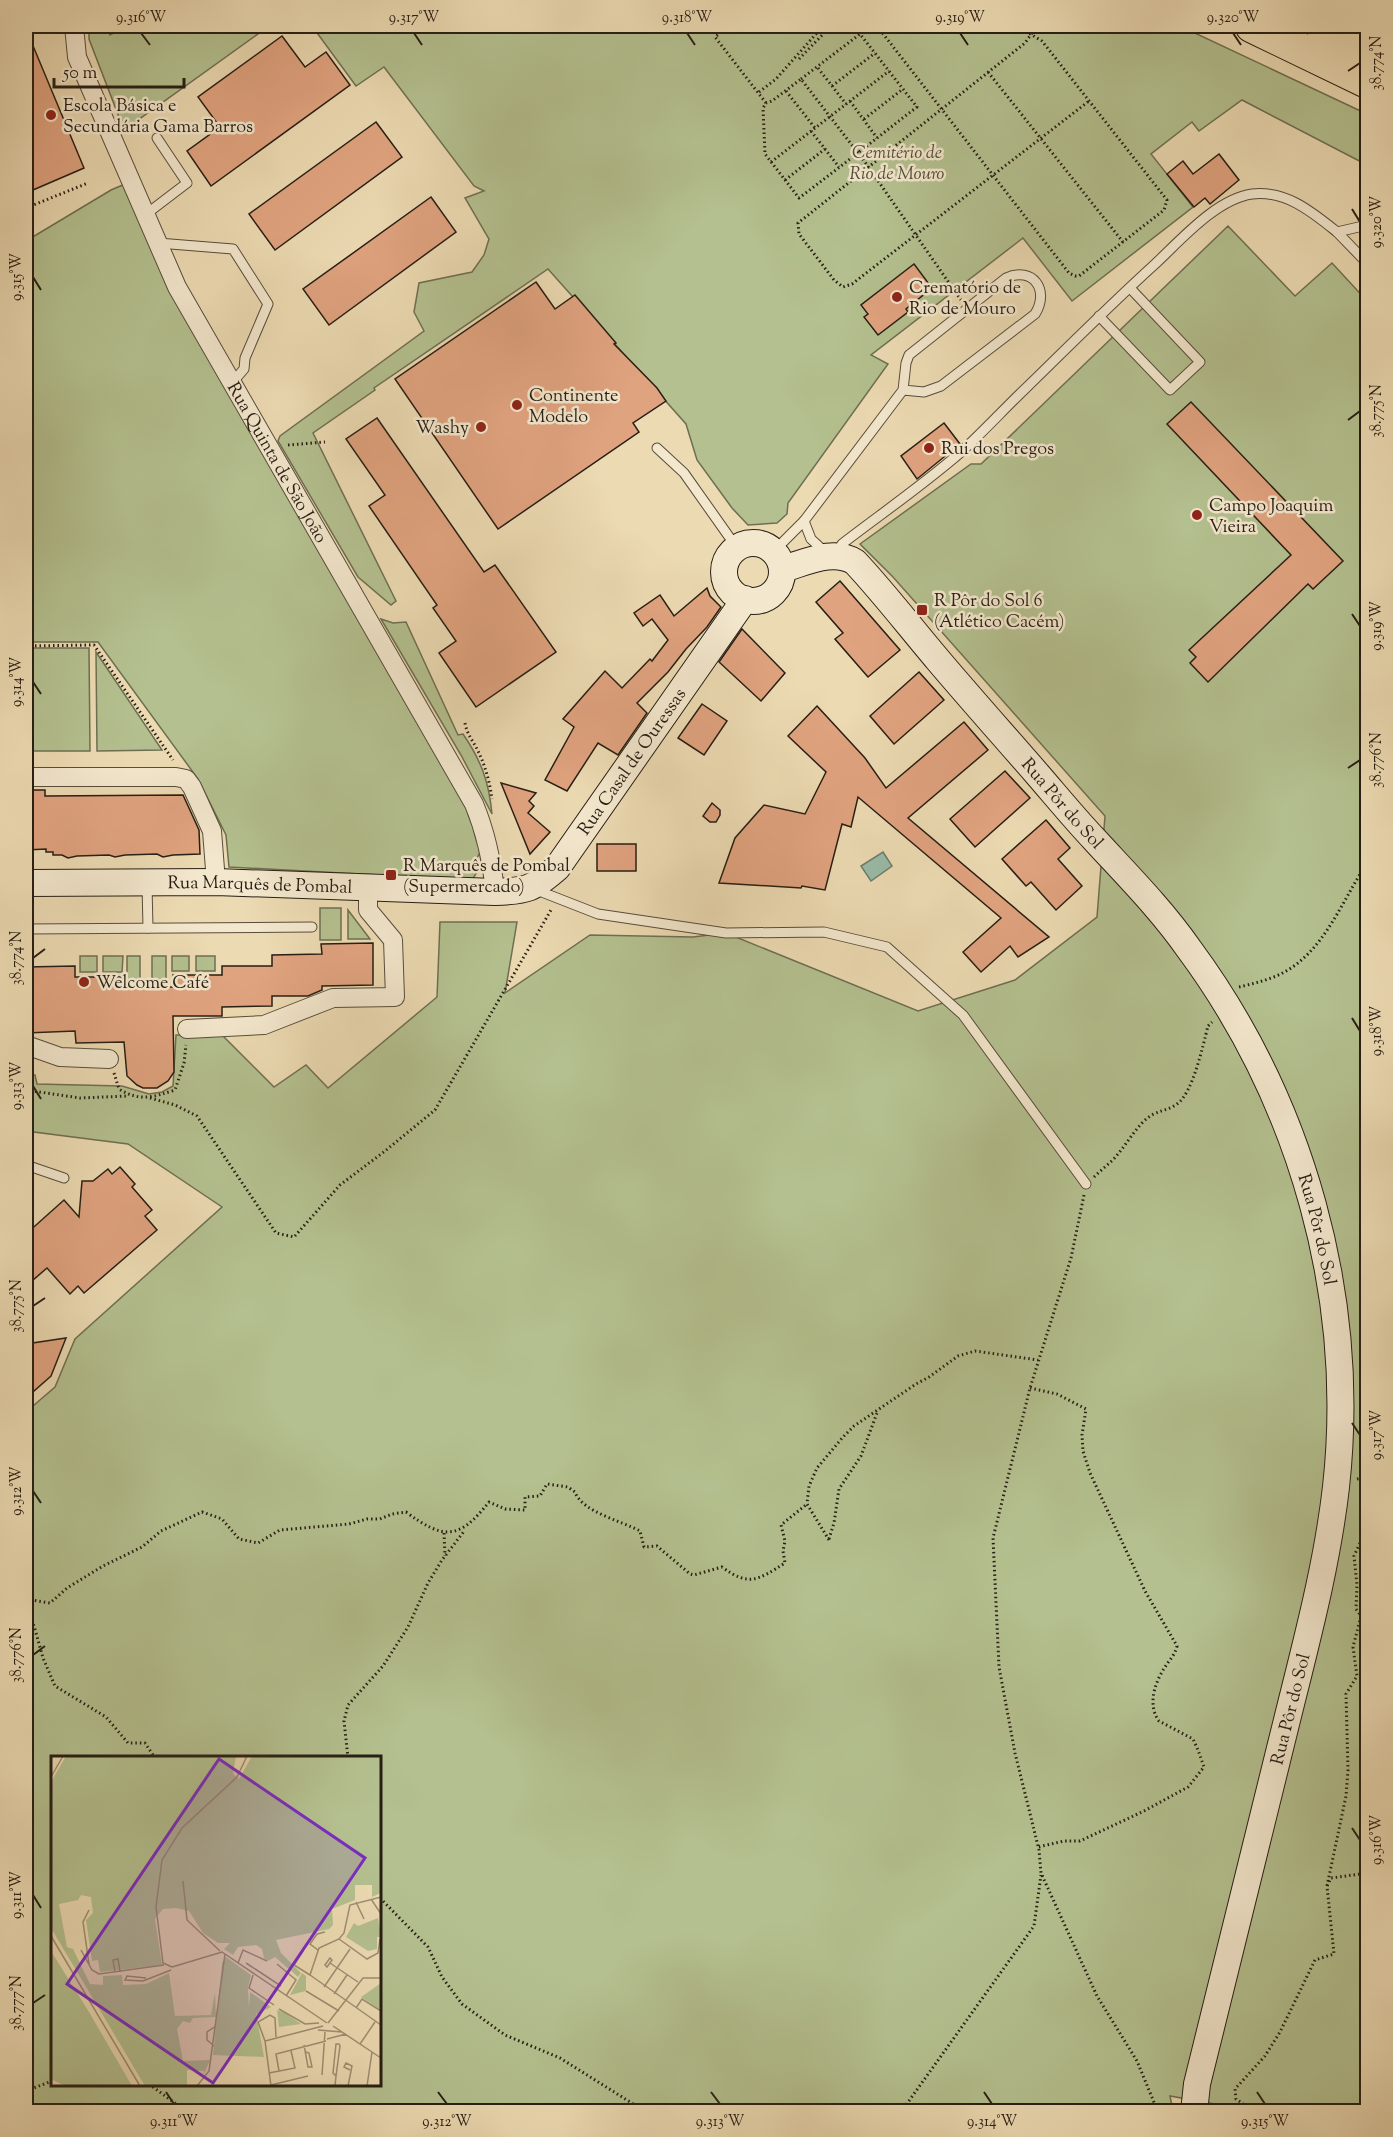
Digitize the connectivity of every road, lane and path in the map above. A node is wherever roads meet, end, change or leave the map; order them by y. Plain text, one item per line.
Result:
1 (74, 26) edge
2 (722, 26) edge
3 (824, 26) edge
4 (831, 26) edge
5 (853, 26) edge
6 (876, 26) edge
7 (1017, 26) edge
8 (1251, 26) edge
9 (1322, 26) edge
10 (1032, 33) junction
11 (860, 34) junction
12 (1368, 46) edge
13 (875, 52) junction
14 (799, 59) dead end
15 (817, 67) junction
16 (889, 71) junction
17 (988, 72) junction
18 (801, 79) junction
19 (1368, 82) edge
20 (832, 86) junction
21 (903, 88) junction
22 (786, 91) junction
23 (759, 93) junction
24 (1089, 100) junction
25 (850, 101) junction
26 (766, 103) junction
27 (846, 104) junction
28 (941, 109) junction
29 (830, 116) junction
30 (864, 119) junction
31 (813, 129) junction
32 (157, 138) dead end
33 (877, 138) junction
34 (1041, 138) junction
35 (825, 149) junction
36 (858, 153) junction
37 (771, 162) junction
38 (839, 167) junction
39 (868, 167) junction
40 (993, 175) junction
41 (785, 180) junction
42 (88, 183) dead end
43 (26, 208) edge
44 (145, 215) junction
45 (1368, 229) edge
46 (1337, 232) junction
47 (915, 235) junction
48 (1123, 242) junction
49 (157, 243) junction
50 (1368, 264) edge
51 (1130, 288) junction
52 (967, 309) junction
53 (1099, 316) junction
54 (231, 384) junction
55 (903, 390) junction
56 (325, 442) dead end
57 (278, 446) dead end
58 (657, 448) dead end
59 (804, 521) junction
60 (737, 548) junction
61 (833, 555) junction
62 (778, 560) junction
63 (745, 599) junction
64 (26, 646) edge
65 (465, 723) dead end
66 (26, 777) edge
67 (186, 779) junction
68 (492, 802) dead end
69 (1368, 862) edge
70 (147, 882) junction
71 (216, 882) junction
72 (26, 883) edge
73 (368, 888) junction
74 (531, 888) junction
75 (495, 892) junction
76 (558, 898) junction
77 (312, 927) dead end
78 (148, 928) junction
79 (26, 929) edge
80 (1226, 1002) junction
81 (187, 1029) joint
82 (26, 1045) edge
83 (109, 1059) joint
84 (26, 1090) edge
85 (130, 1096) junction
86 (150, 1098) junction
87 (26, 1165) edge
88 (64, 1178) dead end
89 (1086, 1184) junction
90 (1038, 1360) junction
91 (1030, 1388) junction
92 (878, 1411) junction
93 (807, 1504) junction
94 (1368, 1510) edge
95 (466, 1528) junction
96 (444, 1533) junction
97 (445, 1556) junction
98 (26, 1599) edge
99 (26, 1608) edge
100 (154, 1756) edge
101 (348, 1756) edge
102 (1038, 1847) junction
103 (1368, 1872) edge
104 (1041, 1873) junction
105 (1328, 1886) junction
106 (381, 1899) edge
107 (51, 2081) edge
108 (151, 2086) edge
109 (26, 2091) edge
110 (1157, 2111) edge
111 (187, 2112) edge
112 (646, 2112) edge
113 (901, 2112) edge
114 (1162, 2112) edge
115 (1194, 2112) edge
116 (1255, 2112) edge

1 - 44 street, Rua Quinta de São João
2 - 23 path
3 - 23 path
4 - 14 path
5 - 11 path
6 - 28 path
7 - 10 path
8 - 19 highway
9 - 12 highway
10 - 17 path
10 - 24 path
11 - 13 path
11 - 15 path
13 - 16 path
13 - 20 path
15 - 18 path
15 - 20 path
16 - 21 path
16 - 25 path
17 - 28 path
17 - 34 path
18 - 22 path
18 - 29 path
20 - 27 path
21 - 30 path
21 - 33 path
22 - 26 path
22 - 31 path
23 - 26 path
24 - 34 path
24 - 48 path
25 - 27 path
25 - 30 path
26 - 37 path
27 - 29 path
28 - 39 path
28 - 40 path
29 - 31 path
29 - 36 path
30 - 33 path
31 - 35 path
31 - 37 path
32 - 44 lane
33 - 36 path
34 - 40 path
34 - 48 path
35 - 38 path
35 - 41 path
36 - 38 path
36 - 39 path
37 - 41 path
38 - 41 path
39 - 47 path
39 - 47 path
40 - 47 path
40 - 48 path
42 - 43 path
44 - 49 street, Rua Quinta de São João
45 - 46 lane
46 - 50 lane
46 - 51 lane
47 - 52 path
49 - 54 street, Rua Quinta de São João
49 - 54 lane
51 - 53 lane
51 - 53 lane
52 - 55 lane
52 - 55 lane
53 - 61 lane
54 - 75 street, Rua Quinta de São João
55 - 59 lane
56 - 57 path
58 - 60 lane
59 - 61 lane
59 - 62 lane
60 - 62 street
60 - 63 street
61 - 62 street
61 - 80 street, Rua Pôr do Sol
62 - 63 street
63 - 74 street, Rua Casal de Ouressas
64 - 67 path
65 - 68 path
66 - 67 street
67 - 71 street
69 - 80 path
70 - 71 street, Rua Marquês de Pombal
70 - 72 street, Rua Marquês de Pombal
70 - 78 lane
71 - 73 street, Rua Marquês de Pombal
73 - 75 street, Rua Marquês de Pombal
73 - 81 street
74 - 75 street
74 - 76 lane
76 - 86 path
76 - 89 lane
77 - 78 lane
78 - 79 lane
80 - 89 path
80 - 115 street, Rua Pôr do Sol
81 - 86 path
82 - 83 street
83 - 85 path
84 - 85 path
85 - 86 path
87 - 88 lane
89 - 90 path
90 - 91 path
90 - 92 path
91 - 102 path
91 - 102 path
92 - 93 path
92 - 93 path
93 - 95 path
94 - 105 path
95 - 96 path
95 - 97 path
96 - 97 path
96 - 98 path
97 - 101 path
99 - 100 path
102 - 104 path
103 - 105 path
104 - 110 path
104 - 113 path
105 - 116 path
106 - 112 path
107 - 109 path
108 - 111 path
110 - 114 path

